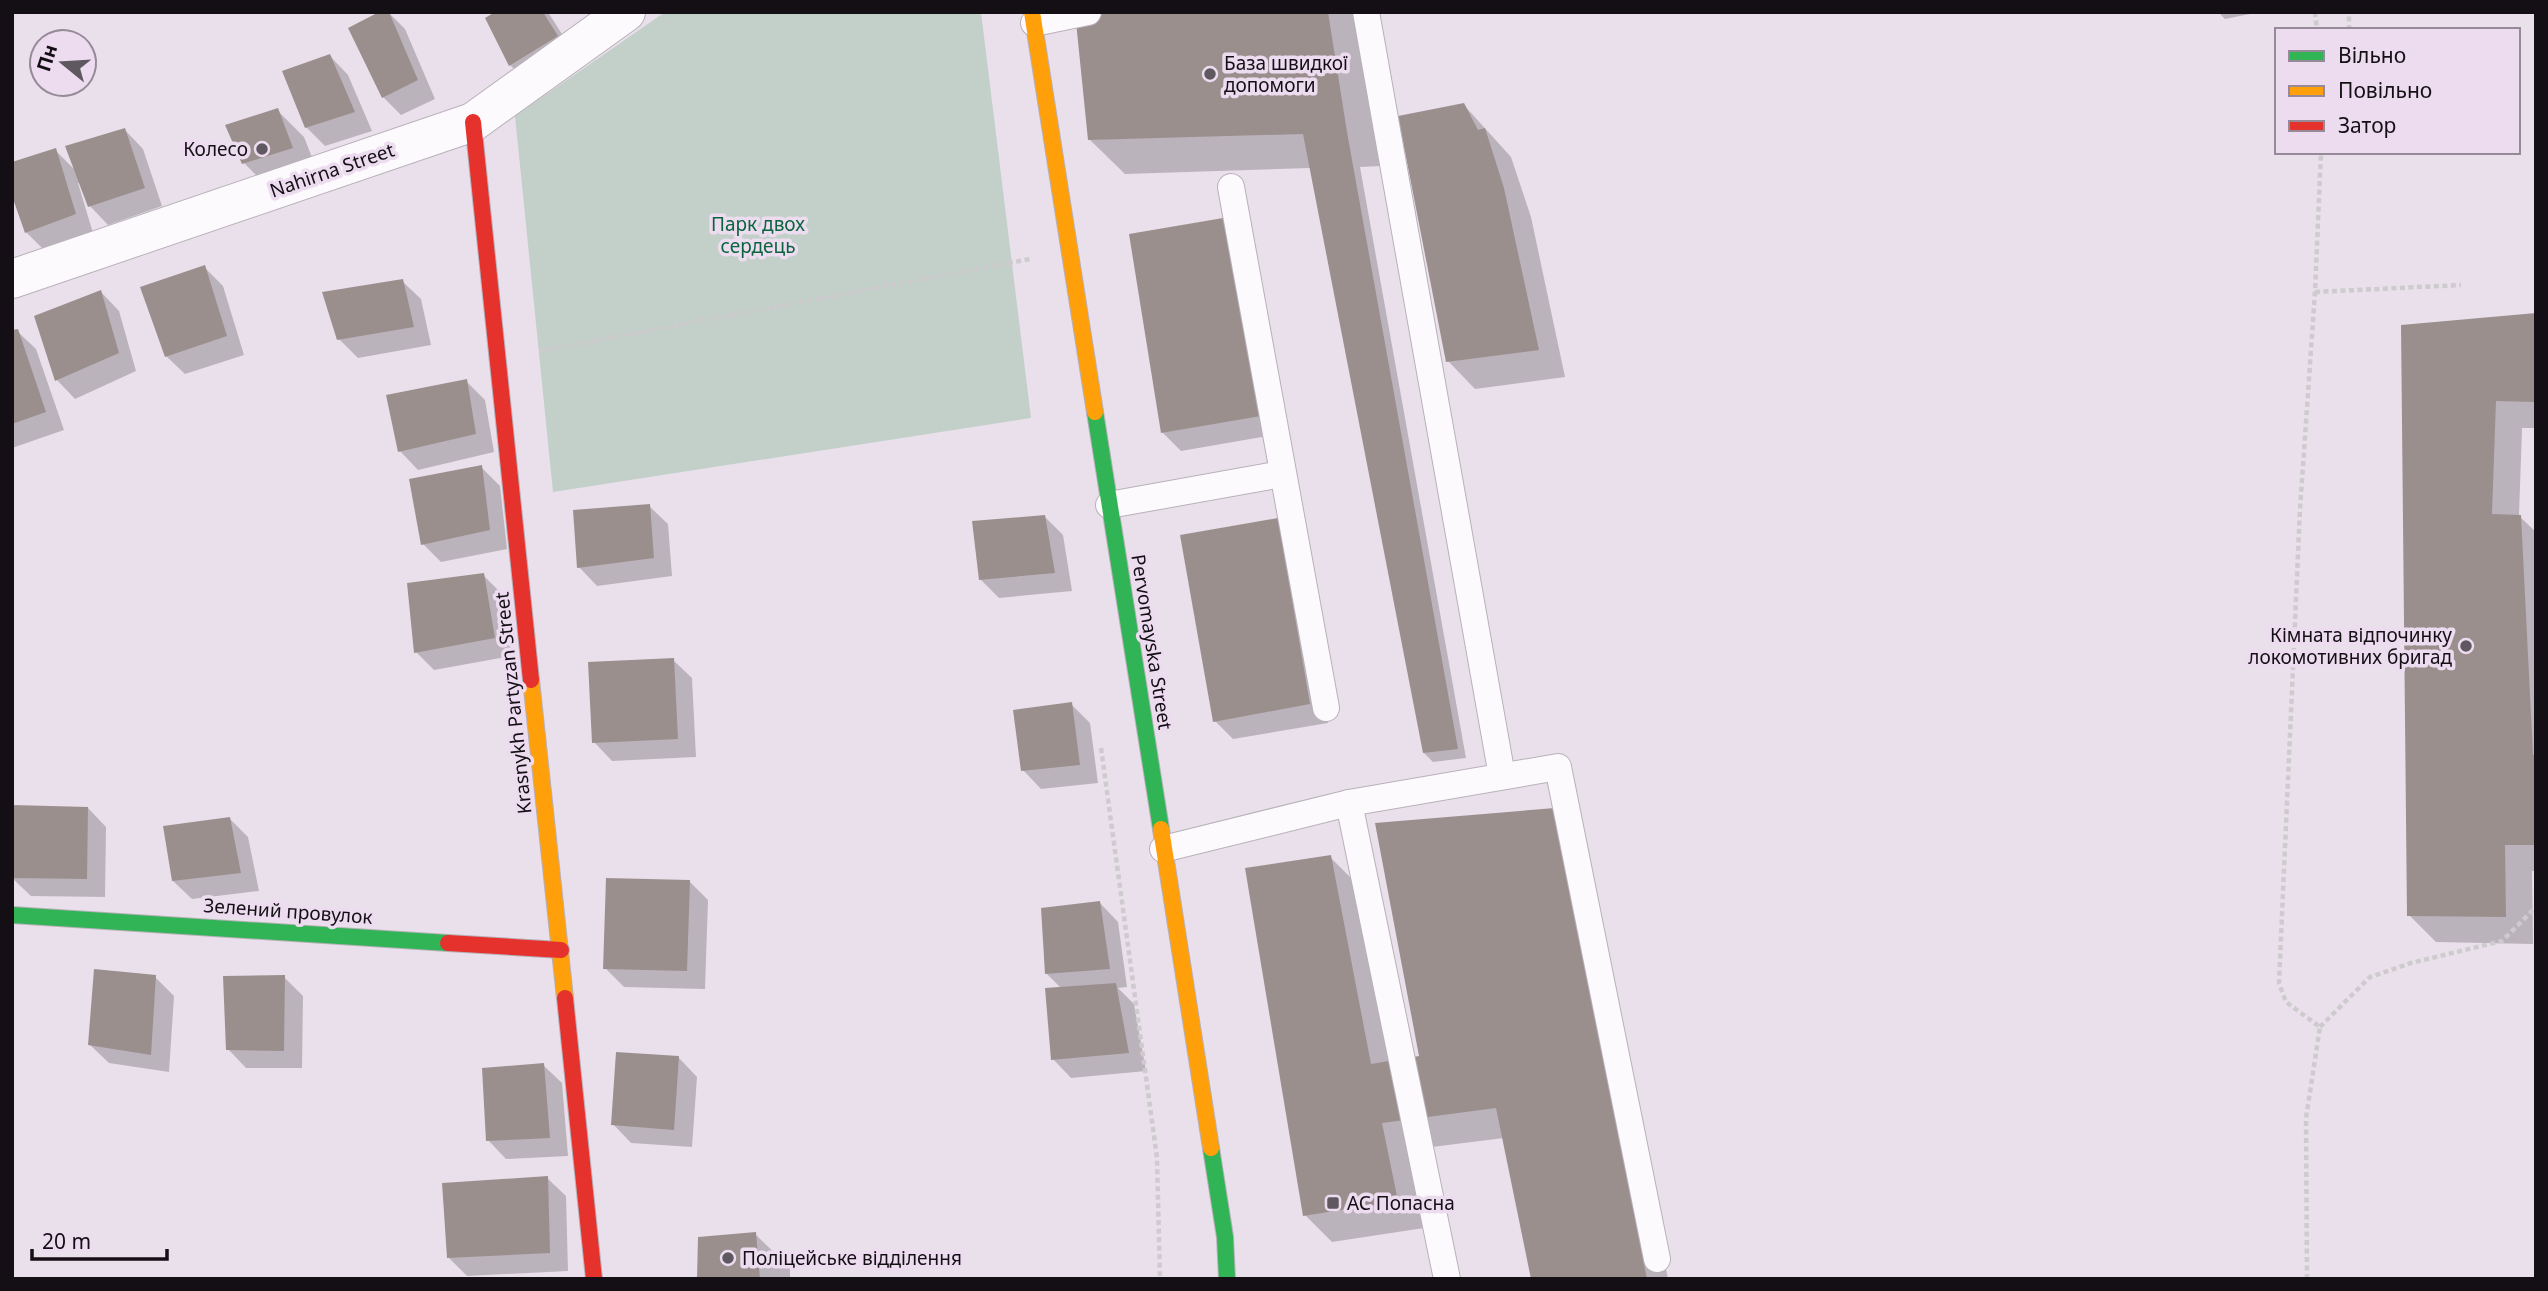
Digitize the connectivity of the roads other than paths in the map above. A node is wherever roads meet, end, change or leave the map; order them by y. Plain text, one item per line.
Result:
1 (625, 12) edge
2 (1088, 12) edge
3 (1366, 12) edge
4 (1033, 18) edge
5 (473, 122) junction
6 (1231, 187) dead end
7 (12, 279) edge
8 (1282, 474) junction
9 (1109, 505) junction
10 (1326, 708) dead end
11 (1502, 776) junction
12 (1349, 803) junction
13 (1163, 849) junction
14 (12, 915) edge
15 (561, 950) junction
16 (1657, 1259) dead end
17 (594, 1279) edge
18 (1227, 1279) edge
19 (1447, 1279) edge

1 - 5 street, Nahirna Street
2 - 4 lane
3 - 11 lane
4 - 9 street, Pervomayska Street
5 - 7 street, Nahirna Street
5 - 15 street, Krasnykh Partyzan Street
6 - 8 lane
8 - 9 lane
8 - 10 lane
9 - 13 street, Pervomayska Street
11 - 12 lane
11 - 16 lane
12 - 13 lane
12 - 19 lane
13 - 18 street, Pervomayska Street
14 - 15 street, Зелений провулок
15 - 17 street, Krasnykh Partyzan Street

